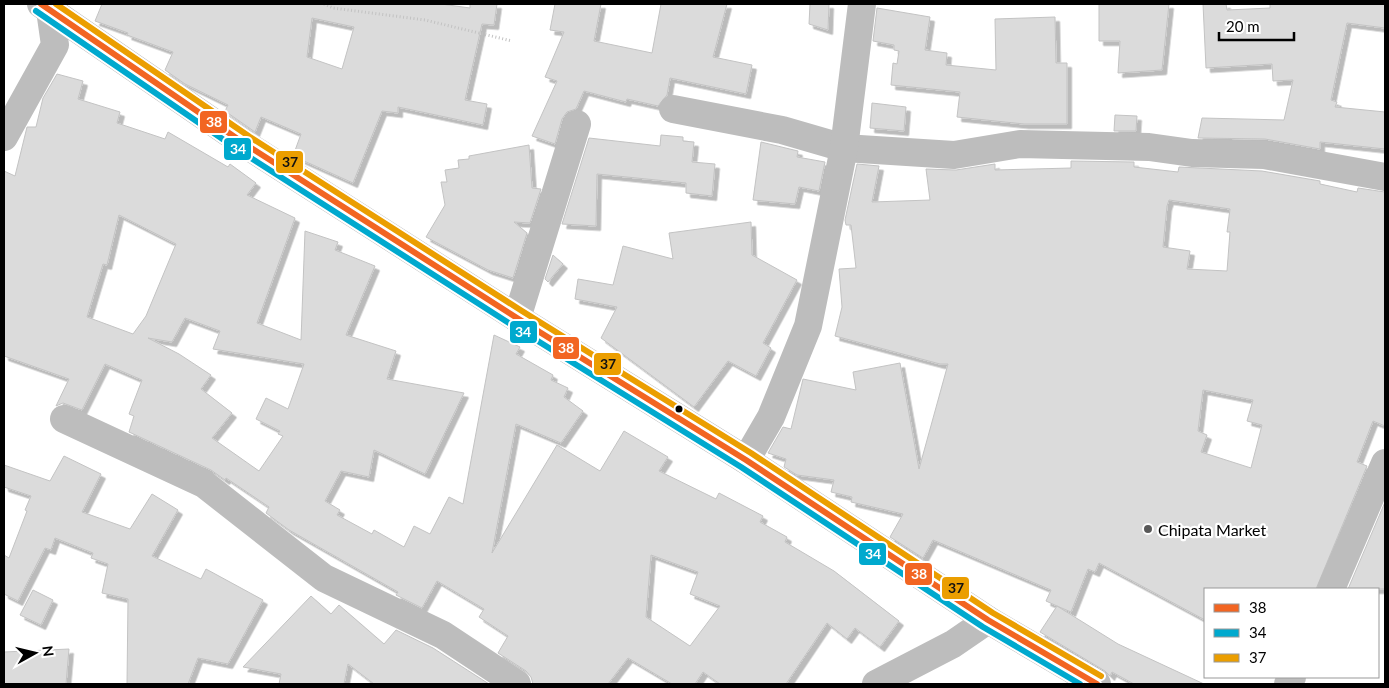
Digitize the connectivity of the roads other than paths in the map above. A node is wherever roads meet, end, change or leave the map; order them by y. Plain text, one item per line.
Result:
1 (862, 4) edge
2 (48, 6) edge
3 (673, 109) dead end
4 (577, 124) dead end
5 (4, 137) edge
6 (844, 148) junction
7 (1385, 177) edge
8 (517, 318) junction
9 (64, 419) dead end
10 (746, 460) junction
11 (1385, 463) edge
12 (1331, 588) edge
13 (988, 620) junction
14 (517, 684) edge
15 (876, 684) edge
16 (1097, 684) edge

1 - 6 street
2 - 5 street
2 - 8 street
3 - 6 street
4 - 8 street
6 - 7 street
6 - 10 street
8 - 10 street
9 - 14 street
10 - 13 street
11 - 12 street
13 - 15 street
13 - 16 street

